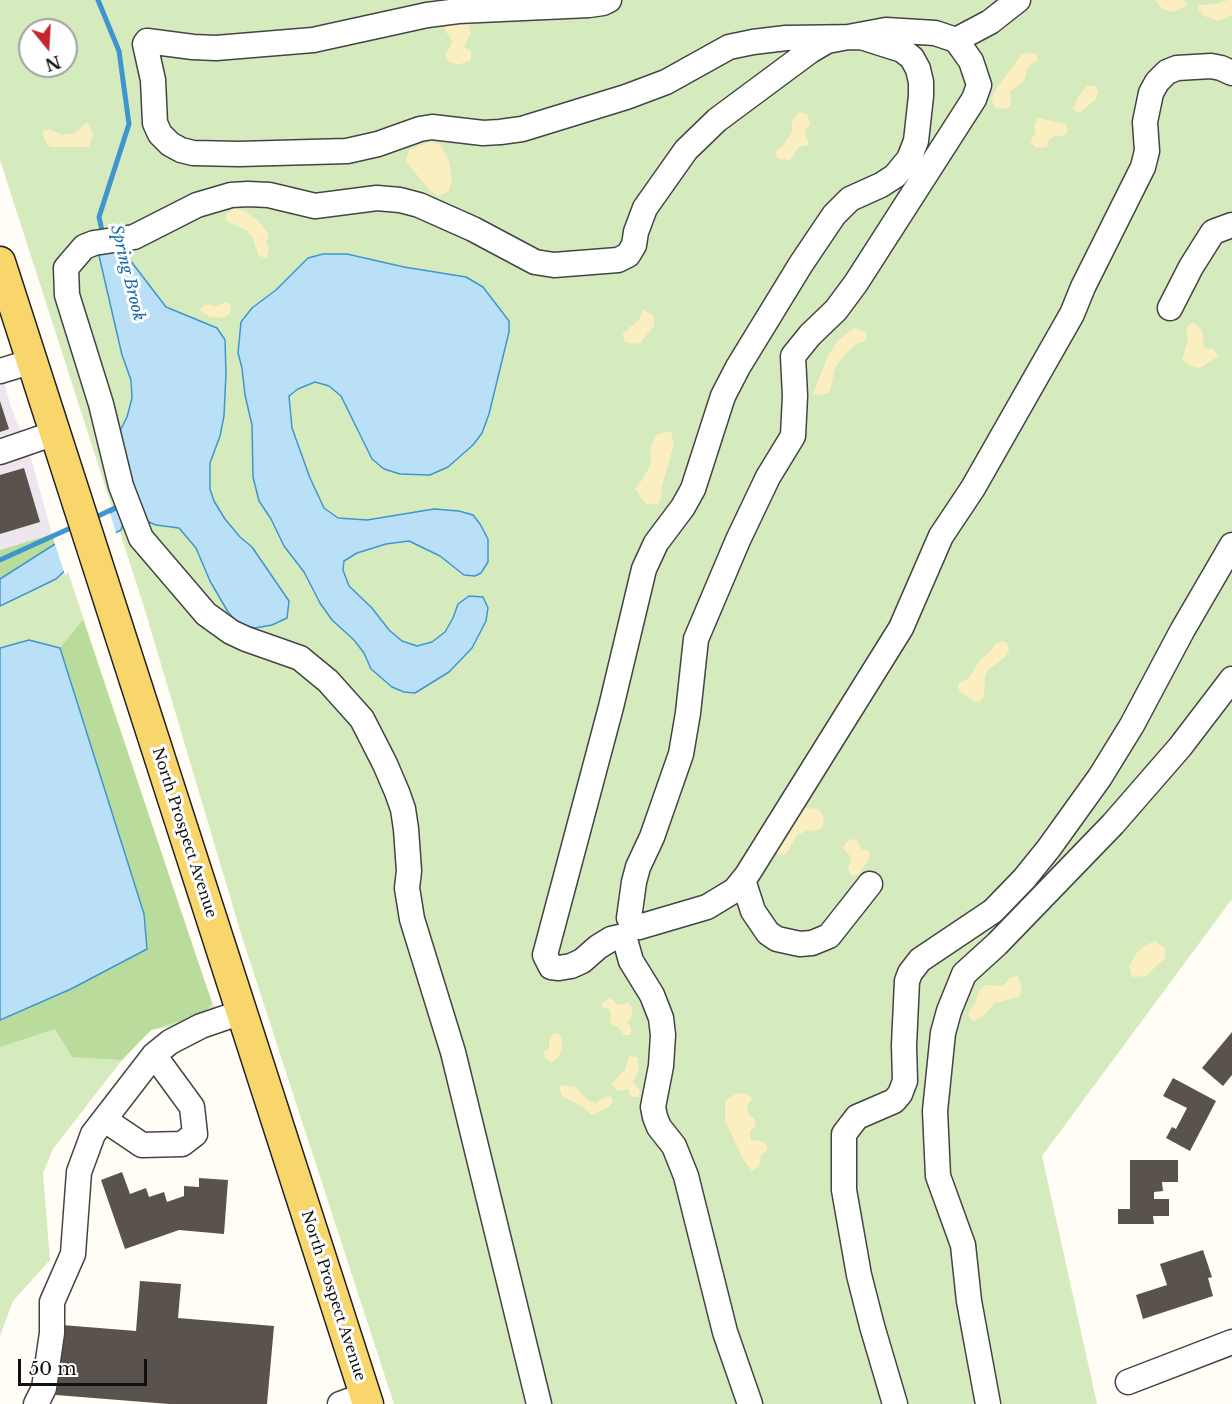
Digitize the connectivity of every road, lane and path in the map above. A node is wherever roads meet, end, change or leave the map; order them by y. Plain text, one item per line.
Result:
1 (609, 0) edge
2 (1018, 0) edge
3 (844, 38) junction
4 (956, 40) junction
5 (1232, 73) edge
6 (1232, 225) edge
7 (0, 262) edge
8 (1170, 308) dead end
9 (33, 362) junction
10 (0, 371) edge
11 (56, 434) junction
12 (0, 452) edge
13 (1232, 545) edge
14 (1232, 679) edge
15 (743, 880) junction
16 (870, 884) dead end
17 (970, 928) junction
18 (628, 930) junction
19 (964, 974) junction
20 (242, 1012) junction
21 (154, 1055) junction
22 (105, 1120) junction
23 (1232, 1342) edge
24 (1128, 1382) dead end
25 (358, 1401) edge
26 (36, 1404) edge
27 (539, 1404) edge
28 (750, 1404) edge
29 (895, 1404) edge
30 (988, 1404) edge

1 - 3 street
2 - 4 street
3 - 4 street
3 - 18 street
3 - 27 street
4 - 18 street
5 - 15 street
6 - 8 street
7 - 9 main road, North Prospect Avenue
9 - 10 street
9 - 11 main road, North Prospect Avenue
11 - 12 street
11 - 20 main road, North Prospect Avenue
13 - 17 street
14 - 19 street
15 - 16 street
15 - 18 street
17 - 19 street
17 - 29 street
18 - 28 street
19 - 30 street
20 - 21 street
20 - 25 main road, North Prospect Avenue
21 - 22 street
21 - 22 street
22 - 26 street
23 - 24 street

